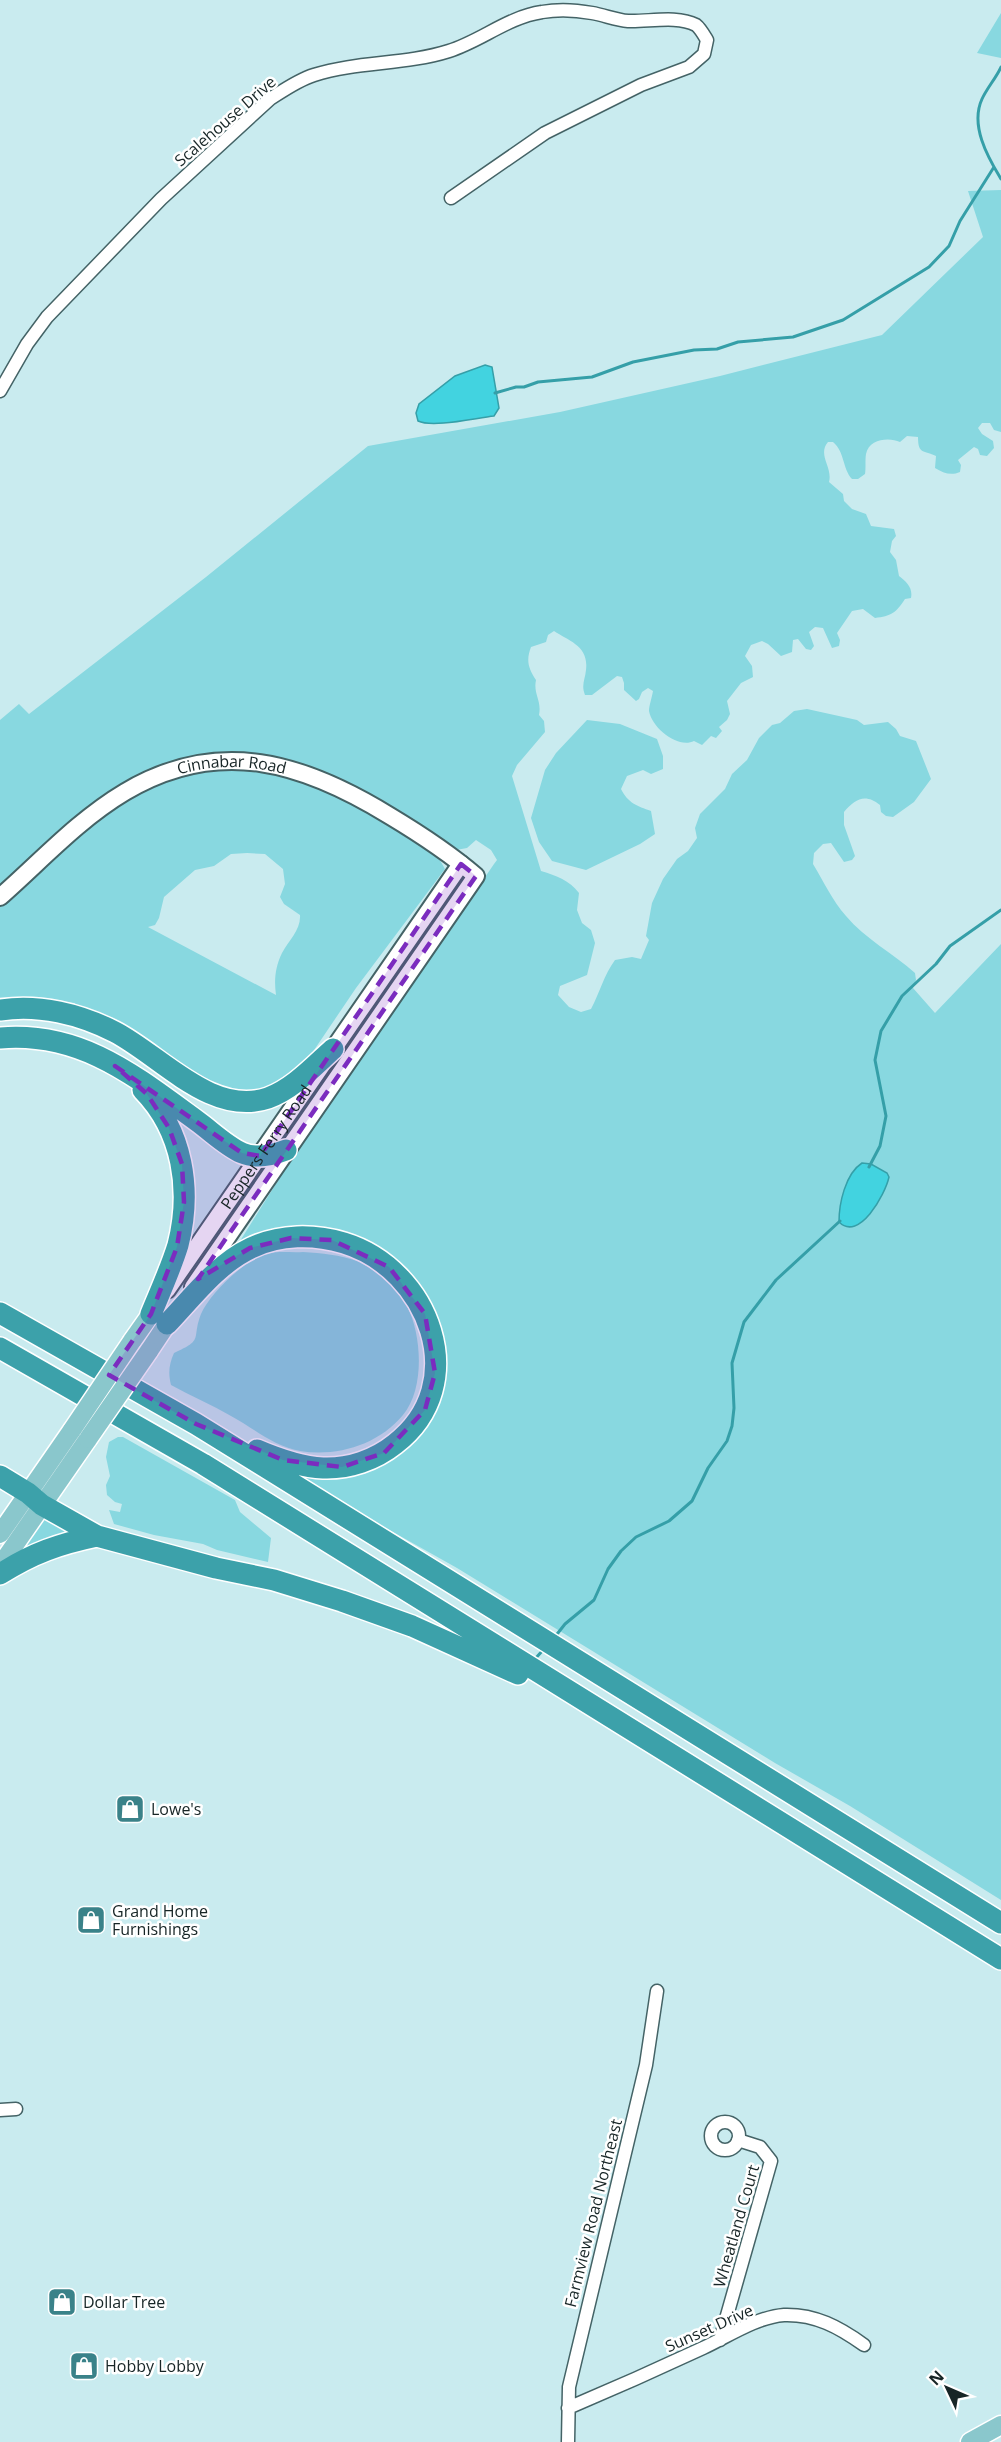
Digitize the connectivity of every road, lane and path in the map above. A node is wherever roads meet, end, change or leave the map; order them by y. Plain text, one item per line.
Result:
1 (451, 198) dead end
2 (0, 391) edge
3 (461, 864) junction
4 (476, 876) joint
5 (0, 897) edge
6 (0, 1010) edge
7 (0, 1038) edge
8 (333, 1049) junction
9 (115, 1066) junction
10 (286, 1150) junction
11 (260, 1156) junction
12 (0, 1313) edge
13 (159, 1319) junction
14 (0, 1348) edge
15 (196, 1424) junction
16 (0, 1476) edge
17 (35, 1499) junction
18 (0, 1534) edge
19 (97, 1536) junction
20 (0, 1566) edge
21 (0, 1574) edge
22 (591, 1705) junction
23 (846, 1863) junction
24 (922, 1874) junction
25 (1001, 1915) edge
26 (1001, 1923) edge
27 (1001, 1959) edge
28 (1001, 1976) edge
29 (657, 1992) dead end
30 (16, 2109) dead end
31 (0, 2110) edge
32 (738, 2140) dead end
33 (720, 2340) junction
34 (864, 2345) dead end
35 (568, 2408) junction
36 (1001, 2425) edge
37 (568, 2442) edge
38 (970, 2442) edge

1 - 2 street, Scalehouse Drive
3 - 4 street, Cinnabar Road
3 - 5 street, Cinnabar Road
3 - 8 street, Peppers Ferry Road
4 - 10 street, Peppers Ferry Road
6 - 8 highway
7 - 9 highway
8 - 11 street, Peppers Ferry Road
9 - 11 highway
9 - 13 highway
10 - 11 highway
10 - 13 street, Peppers Ferry Road
11 - 13 street, Peppers Ferry Road
12 - 15 highway
13 - 15 highway
13 - 17 main road, Peppers Ferry Road, bridge
13 - 17 main road, Peppers Ferry Road, bridge
14 - 22 highway
15 - 24 highway
16 - 17 highway
17 - 18 main road
17 - 19 highway
17 - 20 main road
19 - 21 highway
19 - 22 highway
22 - 23 highway
23 - 27 highway
23 - 28 highway
24 - 25 highway
24 - 26 highway
29 - 35 street, Farmview Road Northeast
30 - 31 street
32 - 33 street, Wheatland Court
33 - 34 street, Sunset Drive
33 - 35 street, Sunset Drive
35 - 37 street, Farmview Road Northeast
36 - 38 main road

